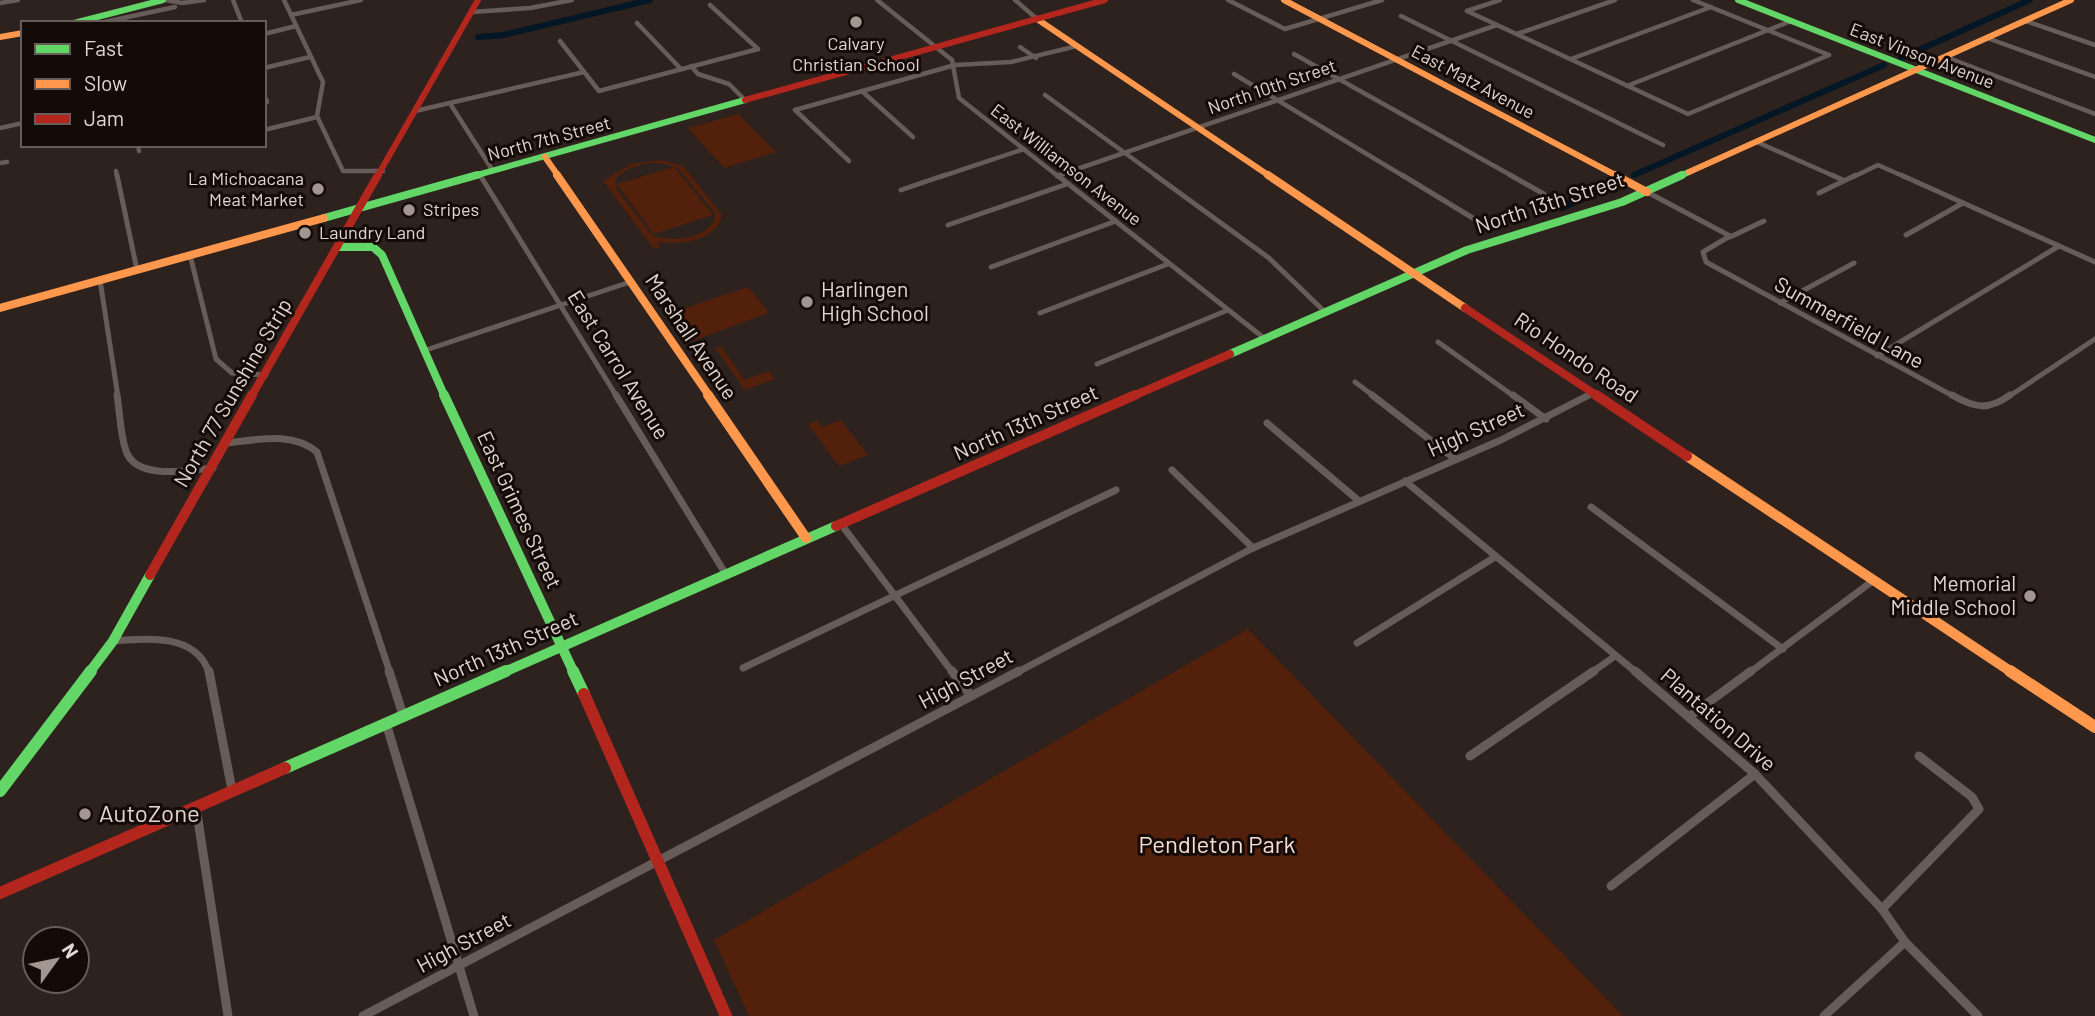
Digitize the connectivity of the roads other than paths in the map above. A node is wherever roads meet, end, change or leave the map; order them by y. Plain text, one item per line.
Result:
1 (18, 0) edge
2 (164, 0) edge
3 (204, 0) edge
4 (233, 0) edge
5 (284, 0) edge
6 (361, 0) edge
7 (478, 0) edge
8 (572, 0) edge
9 (877, 0) edge
10 (1015, 0) edge
11 (1105, 0) edge
12 (1228, 0) edge
13 (1284, 0) edge
14 (1382, 0) edge
15 (1500, 0) edge
16 (1615, 0) edge
17 (1693, 0) edge
18 (1738, 0) edge
19 (2071, 0) edge
20 (0, 3) edge
21 (710, 5) dead end
22 (175, 7) dead end
23 (1711, 7) junction
24 (471, 12) junction
25 (146, 13) junction
26 (291, 15) junction
27 (1401, 16) dead end
28 (1037, 19) junction
29 (1319, 19) junction
30 (82, 21) edge
31 (109, 21) edge
32 (148, 21) edge
33 (241, 21) edge
34 (1791, 21) junction
35 (2026, 21) junction
36 (638, 23) dead end
37 (1497, 25) junction
38 (296, 26) junction
39 (1768, 30) junction
40 (21, 33) edge
41 (266, 34) edge
42 (1517, 34) junction
43 (0, 37) edge
44 (1987, 38) junction
45 (560, 41) dead end
46 (1451, 41) junction
47 (2095, 45) edge
48 (938, 46) junction
49 (1020, 47) dead end
50 (1073, 47) junction
51 (1294, 54) dead end
52 (310, 57) junction
53 (1946, 57) junction
54 (1036, 58) junction
55 (1396, 59) junction
56 (1571, 59) junction
57 (955, 65) junction
58 (691, 66) junction
59 (266, 68) edge
60 (681, 69) junction
61 (1916, 70) junction
62 (584, 72) junction
63 (1234, 74) dead end
64 (2095, 77) edge
65 (1338, 79) junction
66 (1627, 86) junction
67 (863, 92) junction
68 (1045, 95) dead end
69 (1278, 100) junction
70 (746, 101) junction
71 (451, 105) junction
72 (415, 111) junction
73 (2095, 114) edge
74 (317, 117) junction
75 (21, 123) edge
76 (0, 128) edge
77 (1194, 128) junction
78 (266, 130) edge
79 (913, 137) dead end
80 (2095, 140) edge
81 (1756, 142) junction
82 (1663, 145) dead end
83 (1024, 149) junction
84 (1123, 153) junction
85 (545, 157) junction
86 (849, 161) dead end
87 (7, 162) dead end
88 (0, 163) edge
89 (383, 171) junction
90 (493, 171) junction
91 (116, 172) dead end
92 (480, 174) junction
93 (1057, 176) junction
94 (1843, 181) junction
95 (1067, 184) junction
96 (901, 190) dead end
97 (1647, 192) junction
98 (1819, 193) dead end
99 (1544, 194) dead end
100 (1963, 203) junction
101 (360, 207) junction
102 (1116, 221) junction
103 (1764, 221) dead end
104 (1481, 223) dead end
105 (947, 225) dead end
106 (1906, 235) dead end
107 (1730, 237) junction
108 (2059, 246) junction
109 (339, 247) junction
110 (190, 255) junction
111 (1854, 262) dead end
112 (2095, 262) edge
113 (1168, 264) junction
114 (991, 267) dead end
115 (137, 270) junction
116 (1413, 273) junction
117 (100, 280) junction
118 (630, 282) junction
119 (1780, 303) junction
120 (561, 305) junction
121 (0, 308) edge
122 (1228, 310) junction
123 (1324, 312) junction
124 (1040, 313) dead end
125 (1264, 338) junction
126 (2095, 339) edge
127 (1438, 342) dead end
128 (423, 351) junction
129 (1877, 356) junction
130 (1097, 364) dead end
131 (266, 375) junction
132 (1354, 382) dead end
133 (1594, 393) junction
134 (1546, 419) junction
135 (1267, 423) dead end
136 (227, 443) junction
137 (1455, 459) junction
138 (212, 467) junction
139 (1172, 470) dead end
140 (1405, 481) junction
141 (1116, 490) dead end
142 (1359, 501) junction
143 (1591, 508) dead end
144 (841, 524) junction
145 (806, 538) junction
146 (1253, 548) junction
147 (1496, 557) junction
148 (725, 573) junction
149 (1874, 580) junction
150 (894, 595) junction
151 (113, 641) junction
152 (1357, 643) dead end
153 (562, 645) junction
154 (1783, 649) junction
155 (1615, 656) junction
156 (743, 668) dead end
157 (971, 696) junction
158 (403, 715) junction
159 (1690, 716) junction
160 (385, 723) junction
161 (2095, 727) edge
162 (1470, 756) dead end
163 (1919, 756) dead end
164 (1755, 774) junction
165 (232, 790) junction
166 (0, 791) edge
167 (196, 806) junction
168 (656, 862) junction
169 (1611, 886) dead end
170 (0, 893) edge
171 (1882, 909) junction
172 (1905, 942) junction
173 (459, 965) junction
174 (228, 1016) edge
175 (363, 1016) edge
176 (474, 1016) edge
177 (726, 1016) edge
178 (1824, 1016) edge
179 (1978, 1016) edge

1 - 20 street
2 - 3 street
2 - 30 street
4 - 33 street
5 - 26 street
6 - 26 street
7 - 24 street, North 77 Sunshine Strip
8 - 24 street
9 - 48 street
10 - 28 street
11 - 28 street, North 7th Street
12 - 29 street
13 - 29 street, East Matz Avenue
14 - 29 street
15 - 37 street
16 - 42 street
17 - 23 street
18 - 34 street, East Vinson Avenue
19 - 35 street, North 13th Street
21 - 58 street
22 - 25 street
23 - 39 street
23 - 56 street
24 - 72 street, North 77 Sunshine Strip
25 - 31 street
25 - 32 street
26 - 38 street
27 - 46 street
28 - 48 street, North 7th Street
28 - 50 street, Rio Hondo Road
29 - 55 street, East Matz Avenue
34 - 39 street
34 - 61 street, East Vinson Avenue
35 - 44 street, North 13th Street
35 - 47 street
36 - 60 street
37 - 42 street
37 - 46 street, North 10th Street
38 - 41 street
38 - 52 street
39 - 66 street
39 - 66 street
40 - 43 street
42 - 56 street
44 - 53 street, North 13th Street
44 - 64 street
45 - 62 street
46 - 55 street, North 10th Street
46 - 82 street
48 - 57 street
48 - 70 street, North 7th Street
49 - 54 street
50 - 54 street
50 - 77 street, Rio Hondo Road
51 - 65 street
52 - 59 street
52 - 74 street
53 - 61 street, North 13th Street
53 - 73 street
54 - 57 street
55 - 65 street, North 10th Street
55 - 97 street, East Matz Avenue
56 - 66 street
57 - 67 street
57 - 83 street, East Williamson Avenue
58 - 60 street
58 - 70 street
60 - 62 street
61 - 80 street, East Vinson Avenue
61 - 81 street, North 13th Street
62 - 71 street
63 - 69 street
65 - 69 street, North 10th Street
65 - 99 street
67 - 79 street
67 - 86 street
68 - 84 street
69 - 77 street, North 10th Street
69 - 104 street
70 - 85 street, North 7th Street
71 - 72 street
71 - 90 street
72 - 89 street, North 77 Sunshine Strip
74 - 78 street
74 - 89 street
75 - 76 street
77 - 84 street, North 10th Street
77 - 116 street, Rio Hondo Road
81 - 94 street
81 - 97 street, North 13th Street
83 - 93 street, East Williamson Avenue
83 - 96 street
84 - 93 street, North 10th Street
84 - 123 street
85 - 90 street, North 7th Street
85 - 118 street, Marshall Avenue
87 - 88 street
89 - 101 street, North 77 Sunshine Strip
90 - 92 street, North 7th Street
91 - 115 street
92 - 101 street, North 7th Street
92 - 120 street, East Carrol Avenue
93 - 95 street, East Williamson Avenue
94 - 98 street
94 - 100 street
95 - 102 street, East Williamson Avenue
95 - 105 street
97 - 107 street
97 - 116 street, North 13th Street
100 - 106 street
100 - 108 street
101 - 109 street, North 77 Sunshine Strip
101 - 110 street, North 7th Street
102 - 113 street, East Williamson Avenue
102 - 114 street
103 - 107 street
107 - 119 street, Summerfield Lane
108 - 112 street
108 - 129 street
109 - 128 street, East Grimes Street
109 - 131 street, North 77 Sunshine Strip
110 - 115 street, North 7th Street
110 - 131 street
111 - 119 street
113 - 122 street, East Williamson Avenue
113 - 124 street
115 - 117 street, North 7th Street
116 - 123 street, North 13th Street
116 - 133 street, Rio Hondo Road
117 - 121 street, North 7th Street
117 - 138 street
118 - 120 street
118 - 145 street, Marshall Avenue
119 - 129 street, Summerfield Lane
120 - 128 street
120 - 148 street, East Carrol Avenue
122 - 125 street, East Williamson Avenue
122 - 130 street
123 - 125 street, North 13th Street
125 - 144 street, North 13th Street
126 - 129 street, Summerfield Lane
127 - 134 street
128 - 153 street, East Grimes Street
131 - 136 street, North 77 Sunshine Strip
132 - 137 street
133 - 134 street, High Street
133 - 149 street, Rio Hondo Road
134 - 137 street, High Street
135 - 142 street
136 - 138 street, North 77 Sunshine Strip
136 - 158 street
137 - 140 street, High Street
138 - 151 street, North 77 Sunshine Strip
139 - 146 street
140 - 142 street, High Street
140 - 147 street, Plantation Drive
141 - 150 street
142 - 146 street, High Street
143 - 154 street
144 - 145 street, North 13th Street
144 - 150 street
145 - 148 street, North 13th Street
146 - 157 street, High Street
147 - 152 street
147 - 155 street, Plantation Drive
148 - 153 street, North 13th Street
149 - 154 street
149 - 161 street, Rio Hondo Road
150 - 156 street
150 - 157 street
151 - 165 street
151 - 166 street, North 77 Sunshine Strip
153 - 158 street, North 13th Street
153 - 168 street, East Grimes Street
154 - 159 street
155 - 159 street, Plantation Drive
155 - 162 street
157 - 168 street, High Street
158 - 160 street, North 13th Street
159 - 164 street, Plantation Drive
160 - 165 street, North 13th Street
160 - 173 street
163 - 171 street
164 - 169 street
164 - 171 street, Plantation Drive
165 - 167 street, North 13th Street
167 - 170 street, North 13th Street
167 - 174 street
168 - 173 street, High Street
168 - 177 street, East Grimes Street
171 - 172 street, Plantation Drive
172 - 178 street
172 - 179 street, Plantation Drive
173 - 175 street, High Street
173 - 176 street

